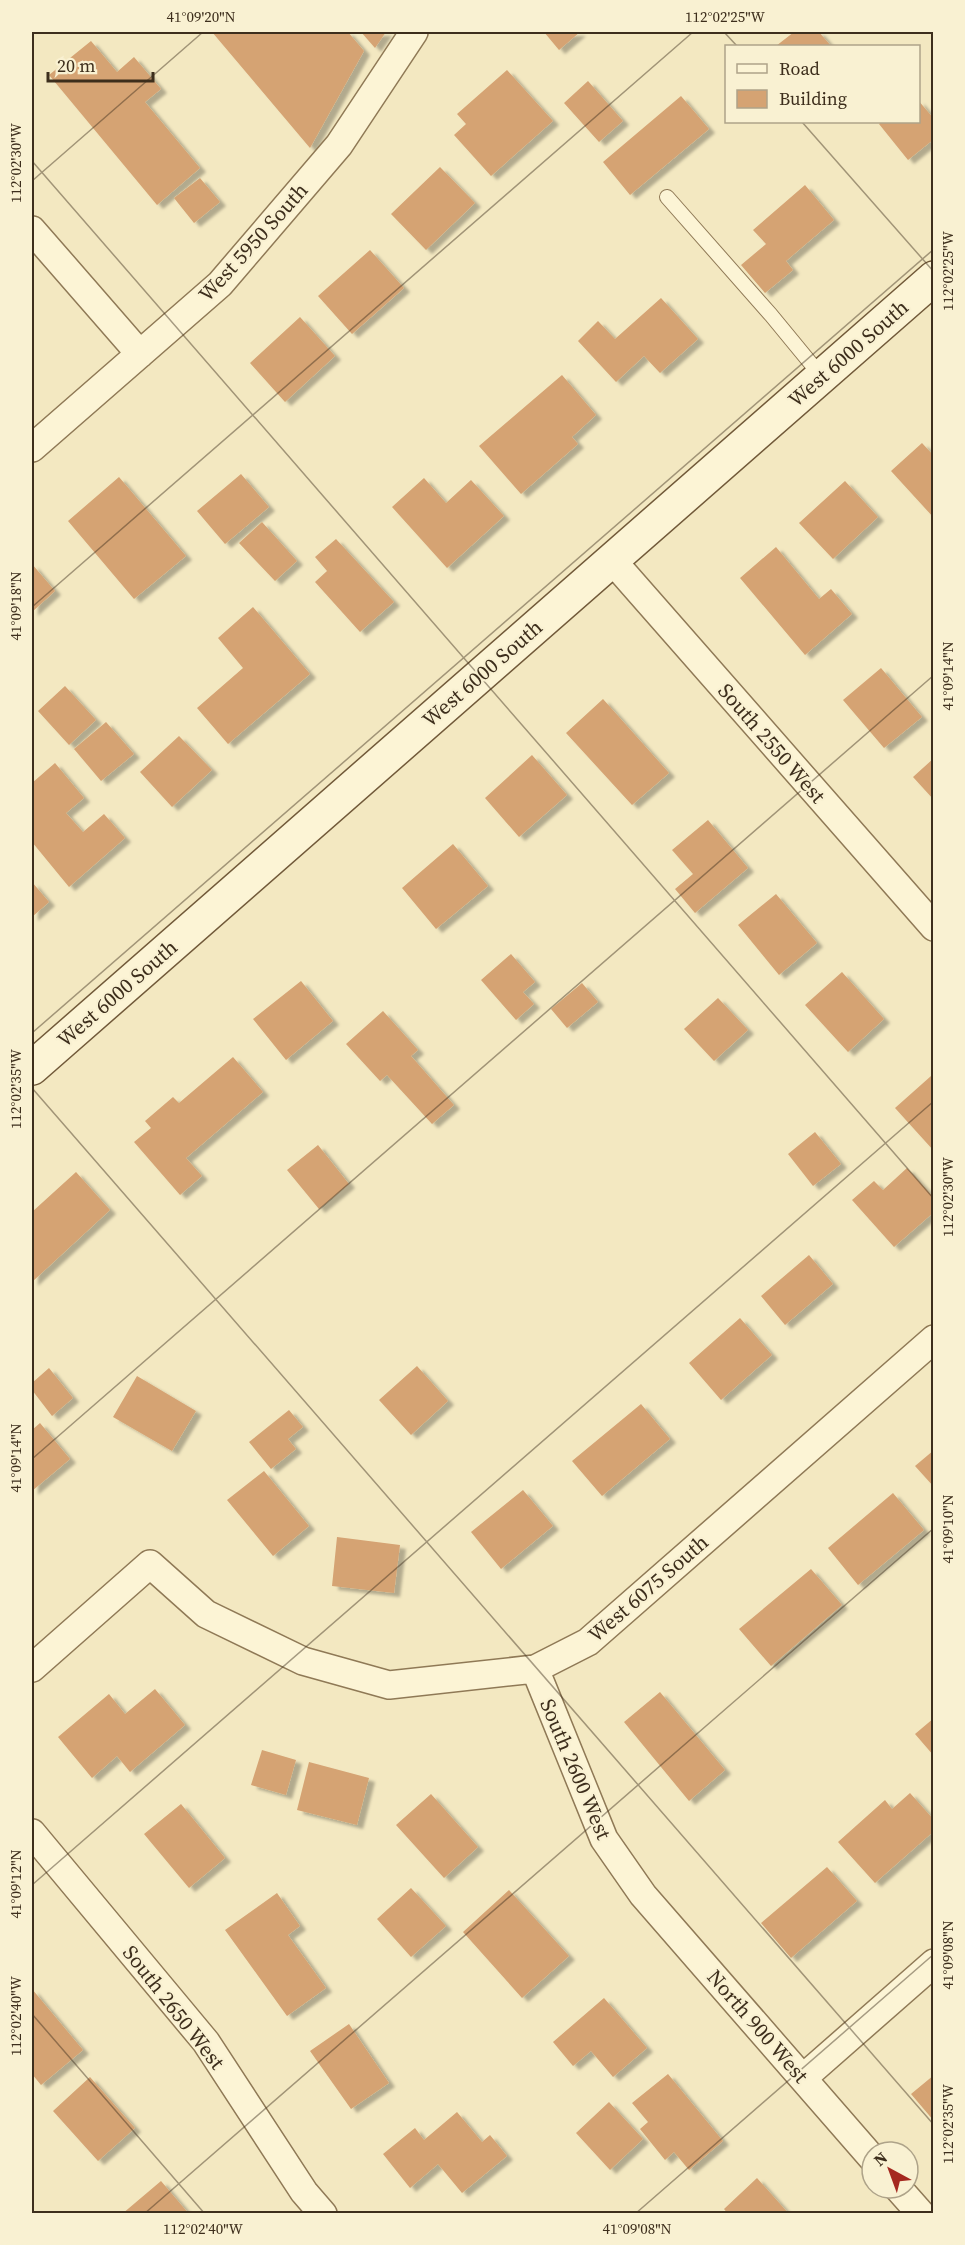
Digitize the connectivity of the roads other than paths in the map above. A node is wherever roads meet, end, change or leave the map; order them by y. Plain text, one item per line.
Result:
1 (414, 32) edge
2 (667, 197) dead end
3 (32, 230) edge
4 (933, 278) edge
5 (140, 354) junction
6 (822, 377) junction
7 (32, 448) edge
8 (611, 559) junction
9 (933, 927) edge
10 (32, 1068) edge
11 (933, 1339) edge
12 (32, 1668) edge
13 (535, 1669) junction
14 (32, 1833) edge
15 (643, 1895) joint
16 (933, 1963) edge
17 (803, 2078) junction
18 (860, 2144) edge
19 (909, 2200) edge
20 (323, 2214) edge
21 (921, 2214) edge

1 - 5 street, West 5950 South
2 - 6 lane
3 - 5 street
4 - 6 street, West 6000 South
5 - 7 street, West 5950 South
6 - 8 street, West 6000 South
8 - 9 street, South 2550 West
8 - 10 street, West 6000 South
11 - 13 street, West 6075 South
12 - 13 street, West 6075 South
13 - 15 street, South 2600 West
14 - 20 street, South 2650 West
15 - 17 street, North 900 West
16 - 17 street
17 - 18 street, North 900 West
19 - 21 street

